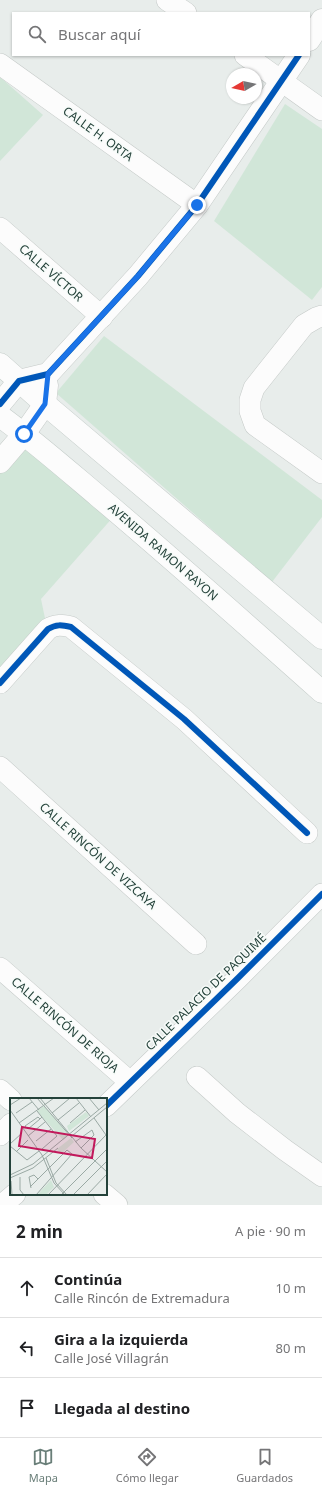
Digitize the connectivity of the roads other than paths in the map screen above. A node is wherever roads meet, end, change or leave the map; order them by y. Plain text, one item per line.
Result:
1 (167, 0) edge
2 (185, 12) edge
3 (322, 20) edge
4 (310, 38) edge
5 (246, 56) edge
6 (298, 56) edge
7 (0, 64) edge
8 (282, 81) junction
9 (322, 110) edge
10 (197, 205) junction
11 (0, 228) edge
12 (322, 316) edge
13 (102, 317) junction
14 (0, 364) edge
15 (48, 374) junction
16 (19, 381) junction
17 (0, 404) edge
18 (45, 404) junction
19 (0, 416) edge
20 (24, 434) junction
21 (0, 462) edge
22 (322, 473) edge
23 (322, 638) edge
24 (0, 683) edge
25 (322, 692) edge
26 (0, 767) edge
27 (307, 832) dead end
28 (322, 894) edge
29 (196, 944) dead end
30 (0, 968) edge
31 (197, 1077) dead end
32 (130, 1082) junction
33 (0, 1090) edge
34 (10, 1099) edge
35 (107, 1105) edge
36 (10, 1125) edge
37 (0, 1135) edge
38 (322, 1176) edge
39 (14, 1195) edge
40 (105, 1195) edge
41 (2, 1205) edge
42 (118, 1205) edge

1 - 2 street
3 - 4 main road
5 - 8 street
6 - 8 main road
7 - 10 street, CALLE H. ORTA
8 - 9 street
8 - 10 main road
10 - 13 main road
11 - 13 street, CALLE VÍCTOR
12 - 22 street
13 - 15 main road
14 - 16 main road
15 - 16 main road
15 - 18 main road
16 - 17 main road
16 - 18 main road
18 - 20 main road
18 - 23 main road
19 - 20 main road, AVENIDA RAMON RAYON
20 - 21 main road
20 - 25 main road, AVENIDA RAMON RAYON
24 - 27 street
26 - 29 street, CALLE RINCÓN DE VIZCAYA
28 - 32 street, CALLE PALACIO DE PAQUIMÉ
30 - 32 street, CALLE RINCÓN DE RIOJA
31 - 38 street
32 - 35 street, CALLE PALACIO DE PAQUIMÉ
33 - 34 street
36 - 37 street
39 - 41 street
40 - 42 street

